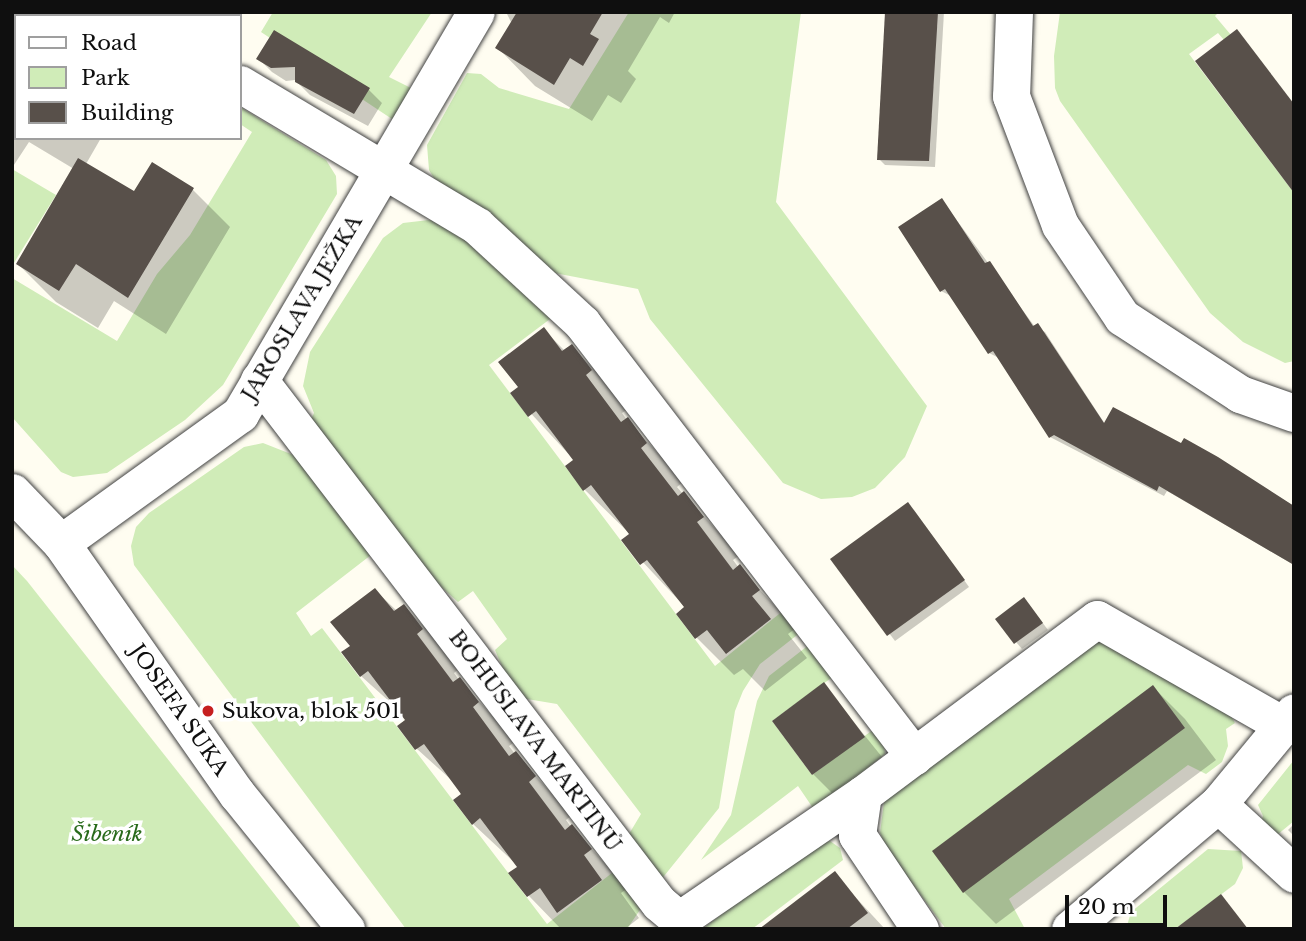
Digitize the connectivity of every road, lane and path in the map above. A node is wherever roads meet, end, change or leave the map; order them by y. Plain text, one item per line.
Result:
1 (476, 12) edge
2 (1014, 12) edge
3 (242, 85) edge
4 (384, 170) junction
5 (259, 380) junction
6 (1294, 413) edge
7 (12, 492) edge
8 (61, 543) junction
9 (1288, 718) edge
10 (914, 755) junction
11 (863, 794) junction
12 (1218, 804) junction
13 (1294, 874) edge
14 (1080, 925) edge
15 (346, 929) edge
16 (920, 929) edge

1 - 4 street, JAROSLAVA JEŽKA
2 - 6 street
3 - 4 street
4 - 5 street, JAROSLAVA JEŽKA
4 - 10 street
5 - 8 street, JAROSLAVA JEŽKA
5 - 11 street, BOHUSLAVA MARTINŮ
7 - 8 street, JOSEFA SUKA
8 - 15 street, JOSEFA SUKA
9 - 10 street
9 - 12 street
10 - 11 street
11 - 16 street
12 - 13 street
12 - 14 street

